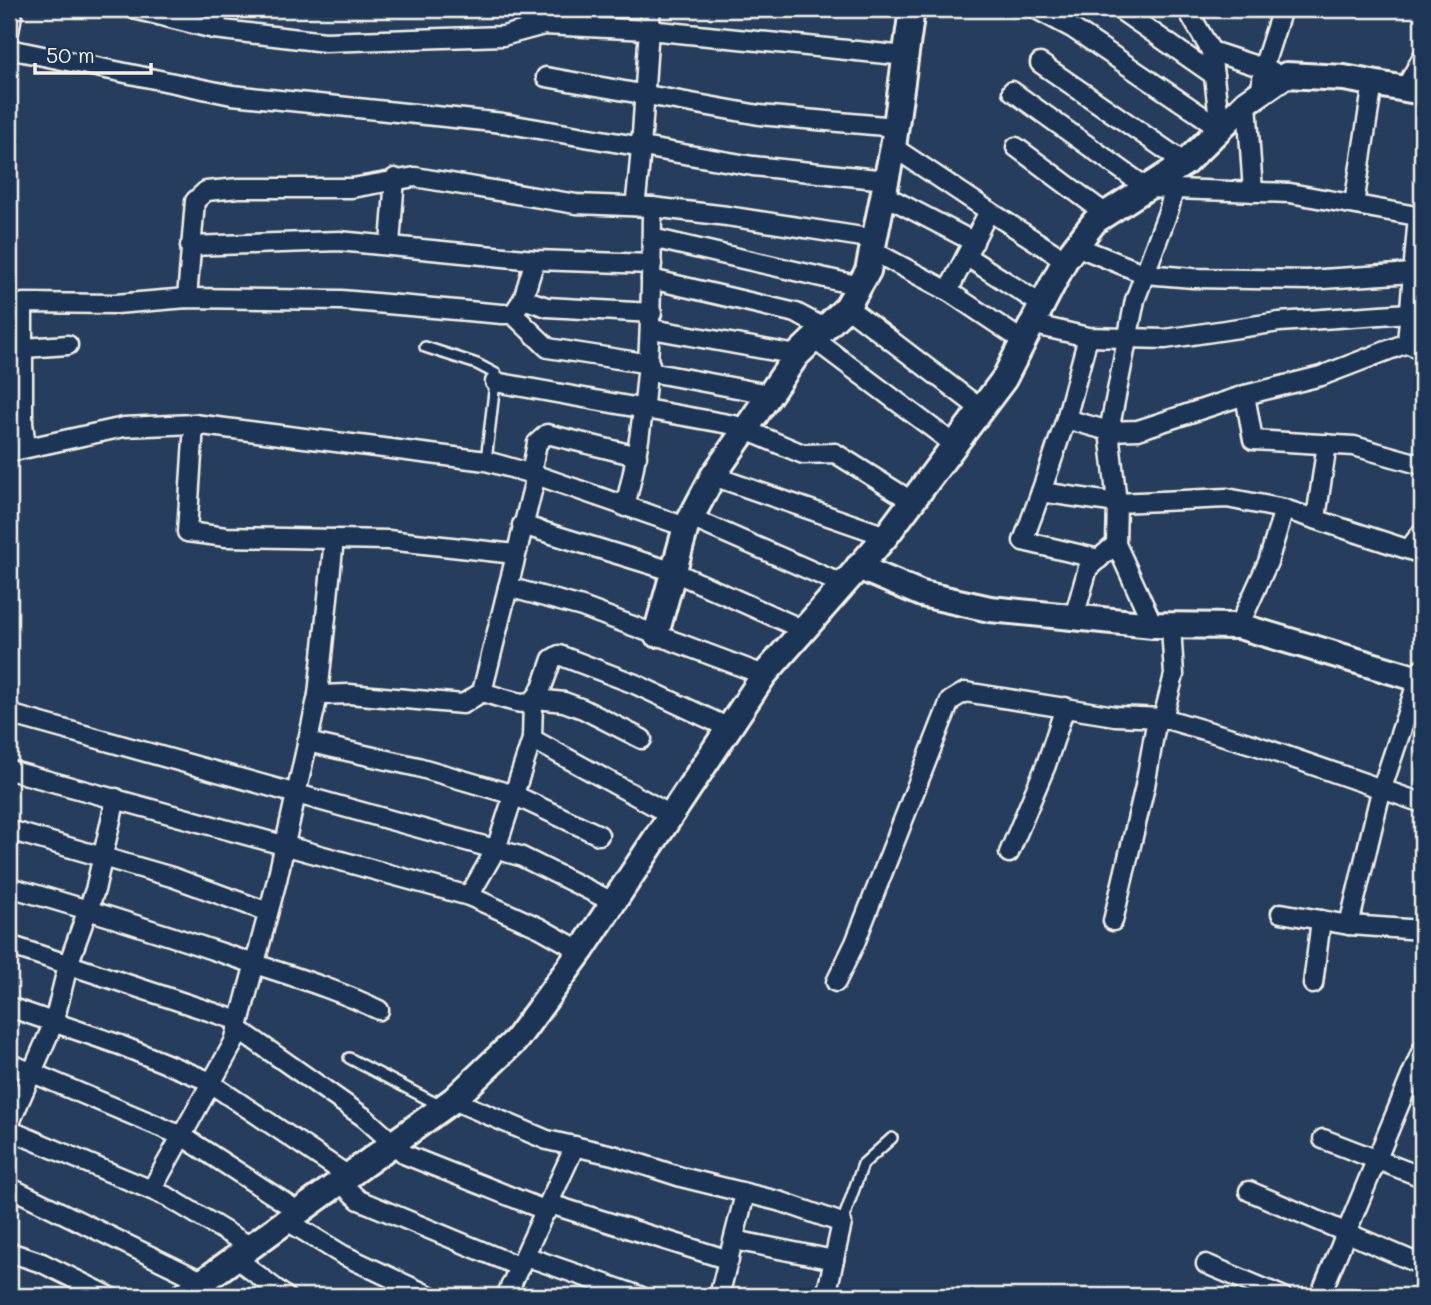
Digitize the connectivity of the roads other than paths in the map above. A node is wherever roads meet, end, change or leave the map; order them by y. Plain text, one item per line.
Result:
1 (13, 9) edge
2 (134, 9) edge
3 (219, 9) edge
4 (651, 9) edge
5 (912, 9) edge
6 (1036, 9) edge
7 (1119, 9) edge
8 (1187, 9) edge
9 (1283, 9) edge
10 (214, 29) junction
11 (649, 30) junction
12 (9, 32) edge
13 (9, 49) edge
14 (1211, 51) junction
15 (906, 56) junction
16 (1422, 58) edge
17 (1040, 63) dead end
18 (1214, 75) junction
19 (546, 77) dead end
20 (1373, 83) junction
21 (1264, 84) junction
22 (1414, 91) edge
23 (1012, 92) dead end
24 (643, 93) junction
25 (1220, 128) junction
26 (895, 137) junction
27 (643, 145) junction
28 (1016, 147) dead end
29 (1185, 163) junction
30 (395, 178) junction
31 (885, 188) junction
32 (1147, 188) junction
33 (1174, 189) junction
34 (1253, 192) junction
35 (1354, 204) junction
36 (643, 207) junction
37 (989, 211) junction
38 (1107, 214) junction
39 (1420, 217) edge
40 (652, 238) junction
41 (390, 244) junction
42 (874, 245) junction
43 (190, 246) junction
44 (970, 248) junction
45 (1071, 253) junction
46 (535, 260) junction
47 (652, 272) junction
48 (1413, 273) junction
49 (1144, 274) junction
50 (860, 286) junction
51 (948, 291) junction
52 (187, 298) junction
53 (518, 306) junction
54 (847, 307) junction
55 (1409, 313) junction
56 (652, 321) junction
57 (1032, 323) junction
58 (1088, 337) junction
59 (1128, 340) junction
60 (813, 342) junction
61 (68, 345) dead end
62 (1414, 346) edge
63 (425, 347) dead end
64 (16, 348) edge
65 (650, 368) junction
66 (495, 382) junction
67 (769, 394) junction
68 (1245, 395) junction
69 (16, 409) edge
70 (981, 409) junction
71 (645, 411) junction
72 (1066, 419) junction
73 (194, 424) junction
74 (743, 430) junction
75 (1110, 431) junction
76 (1327, 444) junction
77 (955, 445) junction
78 (17, 449) edge
79 (637, 456) junction
80 (486, 461) junction
81 (1422, 465) edge
82 (534, 474) junction
83 (713, 476) junction
84 (1041, 492) junction
85 (913, 502) junction
86 (1117, 503) junction
87 (625, 507) junction
88 (1284, 509) junction
89 (1316, 518) junction
90 (689, 523) junction
91 (522, 525) junction
92 (1422, 532) edge
93 (886, 536) junction
94 (334, 539) junction
95 (1116, 544) junction
96 (1416, 552) edge
97 (515, 554) junction
98 (1099, 559) junction
99 (672, 571) junction
100 (851, 576) junction
101 (508, 587) junction
102 (1074, 618) junction
103 (1162, 626) junction
104 (1239, 626) junction
105 (804, 629) junction
106 (656, 634) junction
107 (765, 675) junction
108 (1421, 676) edge
109 (482, 692) junction
110 (318, 695) junction
111 (535, 700) junction
112 (1065, 707) junction
113 (9, 714) edge
114 (1160, 718) junction
115 (729, 728) junction
116 (532, 739) junction
117 (642, 739) dead end
118 (307, 742) junction
119 (9, 770) edge
120 (1381, 791) junction
121 (296, 792) junction
122 (514, 795) junction
123 (117, 798) junction
124 (1422, 803) edge
125 (671, 815) junction
126 (9, 830) edge
127 (599, 835) dead end
128 (284, 847) junction
129 (496, 849) junction
130 (1009, 853) dead end
131 (102, 857) junction
132 (9, 887) edge
133 (469, 896) junction
134 (613, 902) junction
135 (87, 908) junction
136 (268, 912) junction
137 (1280, 913) dead end
138 (1321, 920) junction
139 (1112, 921) dead end
140 (1349, 925) junction
141 (1422, 930) edge
142 (9, 945) edge
143 (581, 951) junction
144 (255, 964) junction
145 (68, 965) junction
146 (836, 982) dead end
147 (1313, 984) dead end
148 (9, 1007) edge
149 (379, 1010) dead end
150 (54, 1023) junction
151 (238, 1025) junction
152 (1422, 1051) edge
153 (349, 1058) dead end
154 (9, 1063) edge
155 (31, 1070) junction
156 (213, 1084) junction
157 (449, 1104) junction
158 (9, 1128) edge
159 (182, 1136) junction
160 (892, 1138) dead end
161 (1323, 1139) dead end
162 (395, 1144) junction
163 (575, 1146) junction
164 (1377, 1160) junction
165 (1422, 1177) edge
166 (346, 1180) junction
167 (9, 1187) edge
168 (152, 1189) junction
169 (1249, 1191) dead end
170 (745, 1194) junction
171 (549, 1208) junction
172 (295, 1217) junction
173 (842, 1223) junction
174 (1346, 1232) junction
175 (734, 1240) junction
176 (9, 1252) edge
177 (245, 1254) junction
178 (834, 1259) junction
179 (729, 1260) junction
180 (523, 1262) junction
181 (1206, 1264) dead end
182 (1422, 1265) edge
183 (204, 1282) junction
184 (109, 1296) edge
185 (183, 1296) edge
186 (285, 1296) edge
187 (430, 1296) edge
188 (506, 1296) edge
189 (640, 1296) edge
190 (721, 1296) edge
191 (826, 1296) edge
192 (1282, 1296) edge
193 (1320, 1296) edge

1 - 12 street
2 - 10 street
3 - 10 street
4 - 11 street
5 - 15 street
6 - 25 street
7 - 18 street
8 - 14 street
9 - 21 street
10 - 11 street
11 - 15 street
11 - 24 street
13 - 27 street
14 - 18 street
14 - 21 street
15 - 26 street
16 - 22 street
17 - 29 street
18 - 25 street
19 - 24 street
20 - 21 street
20 - 22 street
20 - 35 street
21 - 25 street
21 - 34 street
23 - 32 street
24 - 26 street
24 - 27 street
25 - 29 street
26 - 31 street
26 - 37 street
27 - 31 street
27 - 36 street
28 - 38 street
29 - 32 street
30 - 36 street
30 - 41 street
30 - 43 street
31 - 42 street
31 - 44 street
32 - 33 street
32 - 38 street
33 - 34 street
33 - 49 street
34 - 35 street
35 - 39 street
36 - 40 street
36 - 42 street
37 - 44 street
37 - 45 street
38 - 45 street
39 - 48 street
40 - 47 street
40 - 50 street
41 - 43 street
41 - 46 street
42 - 50 street
42 - 51 street
43 - 52 street
44 - 51 street
44 - 57 street
45 - 49 street
45 - 57 street
46 - 47 street
46 - 53 street
47 - 56 street
47 - 60 street
48 - 49 street
48 - 55 street
49 - 59 street
50 - 54 street
51 - 57 street
52 - 53 street
52 - 64 street
53 - 56 street
53 - 65 street
54 - 60 street
54 - 70 street
55 - 59 street
55 - 62 street
56 - 60 street
56 - 65 street
57 - 58 street
57 - 70 street
58 - 59 street
58 - 72 street
59 - 75 street
60 - 67 street
60 - 77 street
61 - 64 street
62 - 68 street
63 - 66 lane
64 - 69 street
65 - 67 street
65 - 71 street
66 - 71 street
66 - 80 lane
67 - 74 street
68 - 75 street
68 - 76 street
69 - 78 street
70 - 77 street
71 - 74 street
71 - 79 street
72 - 75 street
72 - 84 street
73 - 78 street
73 - 80 street
73 - 94 street
74 - 83 street
74 - 85 street
75 - 86 street
76 - 81 street
76 - 89 street
77 - 85 street
79 - 82 street
79 - 87 street
80 - 82 street
82 - 87 street
82 - 91 street
83 - 90 street
83 - 93 street
84 - 86 street
84 - 98 street
85 - 93 street
86 - 88 street
86 - 95 street
87 - 90 street
88 - 89 street
88 - 104 street
89 - 96 street
90 - 99 street
90 - 100 street
91 - 97 street
91 - 99 street
92 - 96 street
93 - 100 street
94 - 97 street
94 - 110 street
95 - 98 street
95 - 103 street
97 - 101 street
98 - 102 street
99 - 105 street
99 - 106 street
100 - 102 street
100 - 105 street
101 - 106 street
101 - 109 street
102 - 103 street
103 - 104 street
103 - 114 street
104 - 108 street
105 - 107 street
106 - 107 street
107 - 115 street
108 - 120 street
109 - 110 street
109 - 111 street
110 - 118 street
111 - 115 street
111 - 116 street
111 - 117 street
112 - 114 street
112 - 130 street
112 - 146 street
113 - 121 street
114 - 120 street
114 - 139 street
115 - 125 street
116 - 122 street
116 - 125 street
118 - 121 street
118 - 122 street
119 - 123 street
120 - 124 street
120 - 140 street
121 - 128 street
121 - 129 street
122 - 127 street
122 - 129 street
123 - 128 street
123 - 131 street
125 - 134 street
126 - 131 street
128 - 133 street
128 - 136 street
129 - 133 street
129 - 134 street
131 - 135 street
131 - 136 street
132 - 135 street
133 - 143 street
134 - 143 street
135 - 144 street
135 - 145 street
136 - 144 street
137 - 138 street
138 - 140 street
138 - 147 street
140 - 141 street
142 - 145 street
143 - 157 street
144 - 149 street
144 - 151 street
145 - 150 street
145 - 151 street
148 - 150 street
150 - 155 street
150 - 156 street
151 - 156 street
151 - 162 street
152 - 164 street
153 - 157 lane
154 - 155 street
155 - 158 street
155 - 159 street
156 - 159 street
156 - 166 street
157 - 162 street
157 - 163 street
158 - 168 street
159 - 168 street
159 - 172 street
160 - 173 lane
161 - 164 street
162 - 166 street
162 - 171 street
163 - 170 street
163 - 171 street
164 - 165 street
164 - 174 street
166 - 172 street
166 - 180 street
167 - 183 street
168 - 177 street
169 - 174 street
170 - 173 street
170 - 175 street
171 - 179 street
171 - 180 street
172 - 177 street
172 - 187 street
173 - 178 street
174 - 182 street
174 - 193 street
175 - 178 street
175 - 179 street
176 - 184 street
177 - 183 street
177 - 186 street
178 - 191 street
179 - 190 street
180 - 188 street
180 - 189 street
181 - 192 street
183 - 185 street

